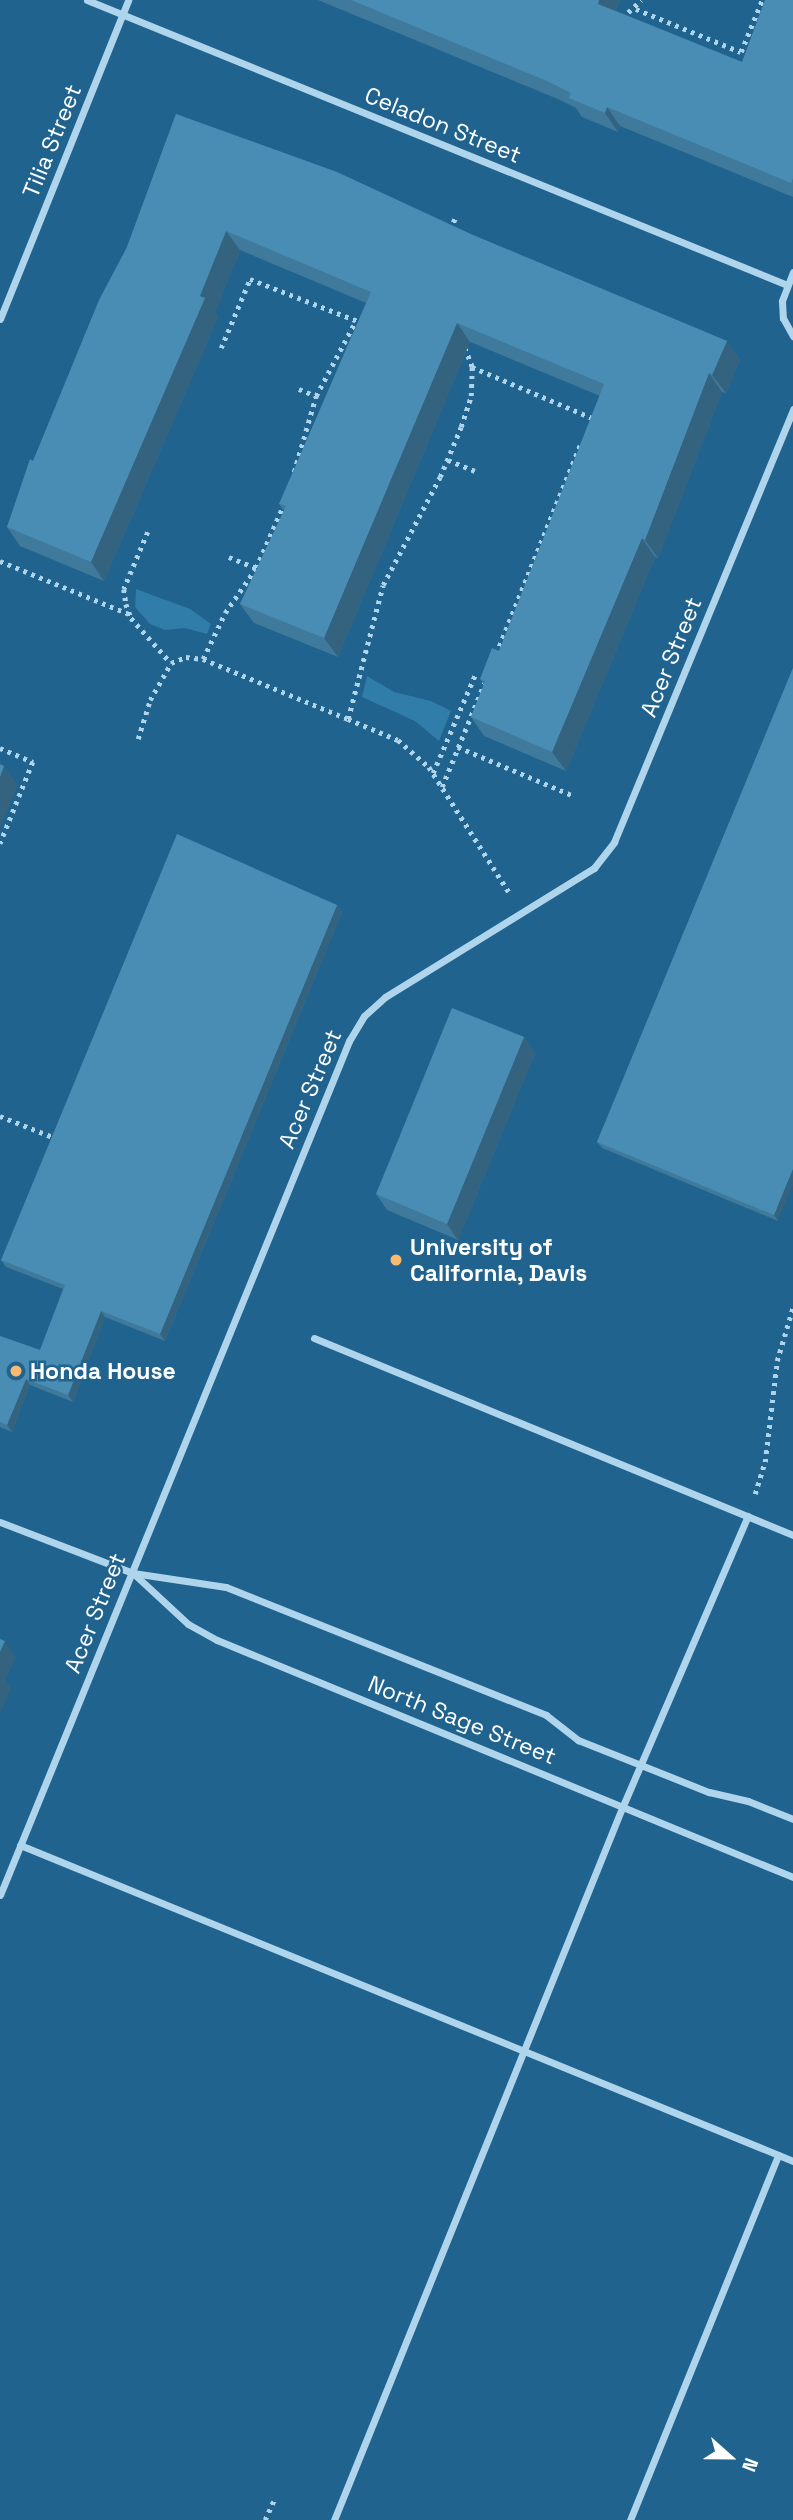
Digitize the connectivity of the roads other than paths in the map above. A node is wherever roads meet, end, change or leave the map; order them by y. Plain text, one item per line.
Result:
1 (86, 0) edge
2 (128, 0) edge
3 (134, 0) edge
4 (124, 16) junction
5 (793, 272) edge
6 (785, 284) junction
7 (0, 319) edge
8 (793, 336) edge
9 (793, 409) edge
10 (314, 1338) dead end
11 (748, 1516) junction
12 (0, 1522) edge
13 (793, 1535) edge
14 (133, 1573) junction
15 (640, 1764) junction
16 (622, 1808) junction
17 (793, 1819) edge
18 (20, 1845) junction
19 (793, 1877) edge
20 (0, 1895) edge
21 (525, 2049) junction
22 (778, 2155) junction
23 (793, 2161) edge
24 (334, 2520) edge
25 (630, 2520) edge

1 - 4 street, Celadon Street
2 - 4 street, Tilia Street
3 - 4 street, Tilia Street
4 - 6 street, Celadon Street
4 - 7 street, Tilia Street
5 - 6 street
6 - 8 street
9 - 14 street, Acer Street
10 - 11 street
11 - 13 street
11 - 15 street
12 - 14 street, North Sage Street
14 - 15 street, North Sage Street
14 - 16 street, North Sage Street
14 - 18 street, Acer Street
15 - 16 street
15 - 17 street, North Sage Street
16 - 19 street, North Sage Street
16 - 21 street
18 - 20 street, Acer Street
18 - 21 street
21 - 22 street
21 - 24 street
22 - 23 street
22 - 25 street

